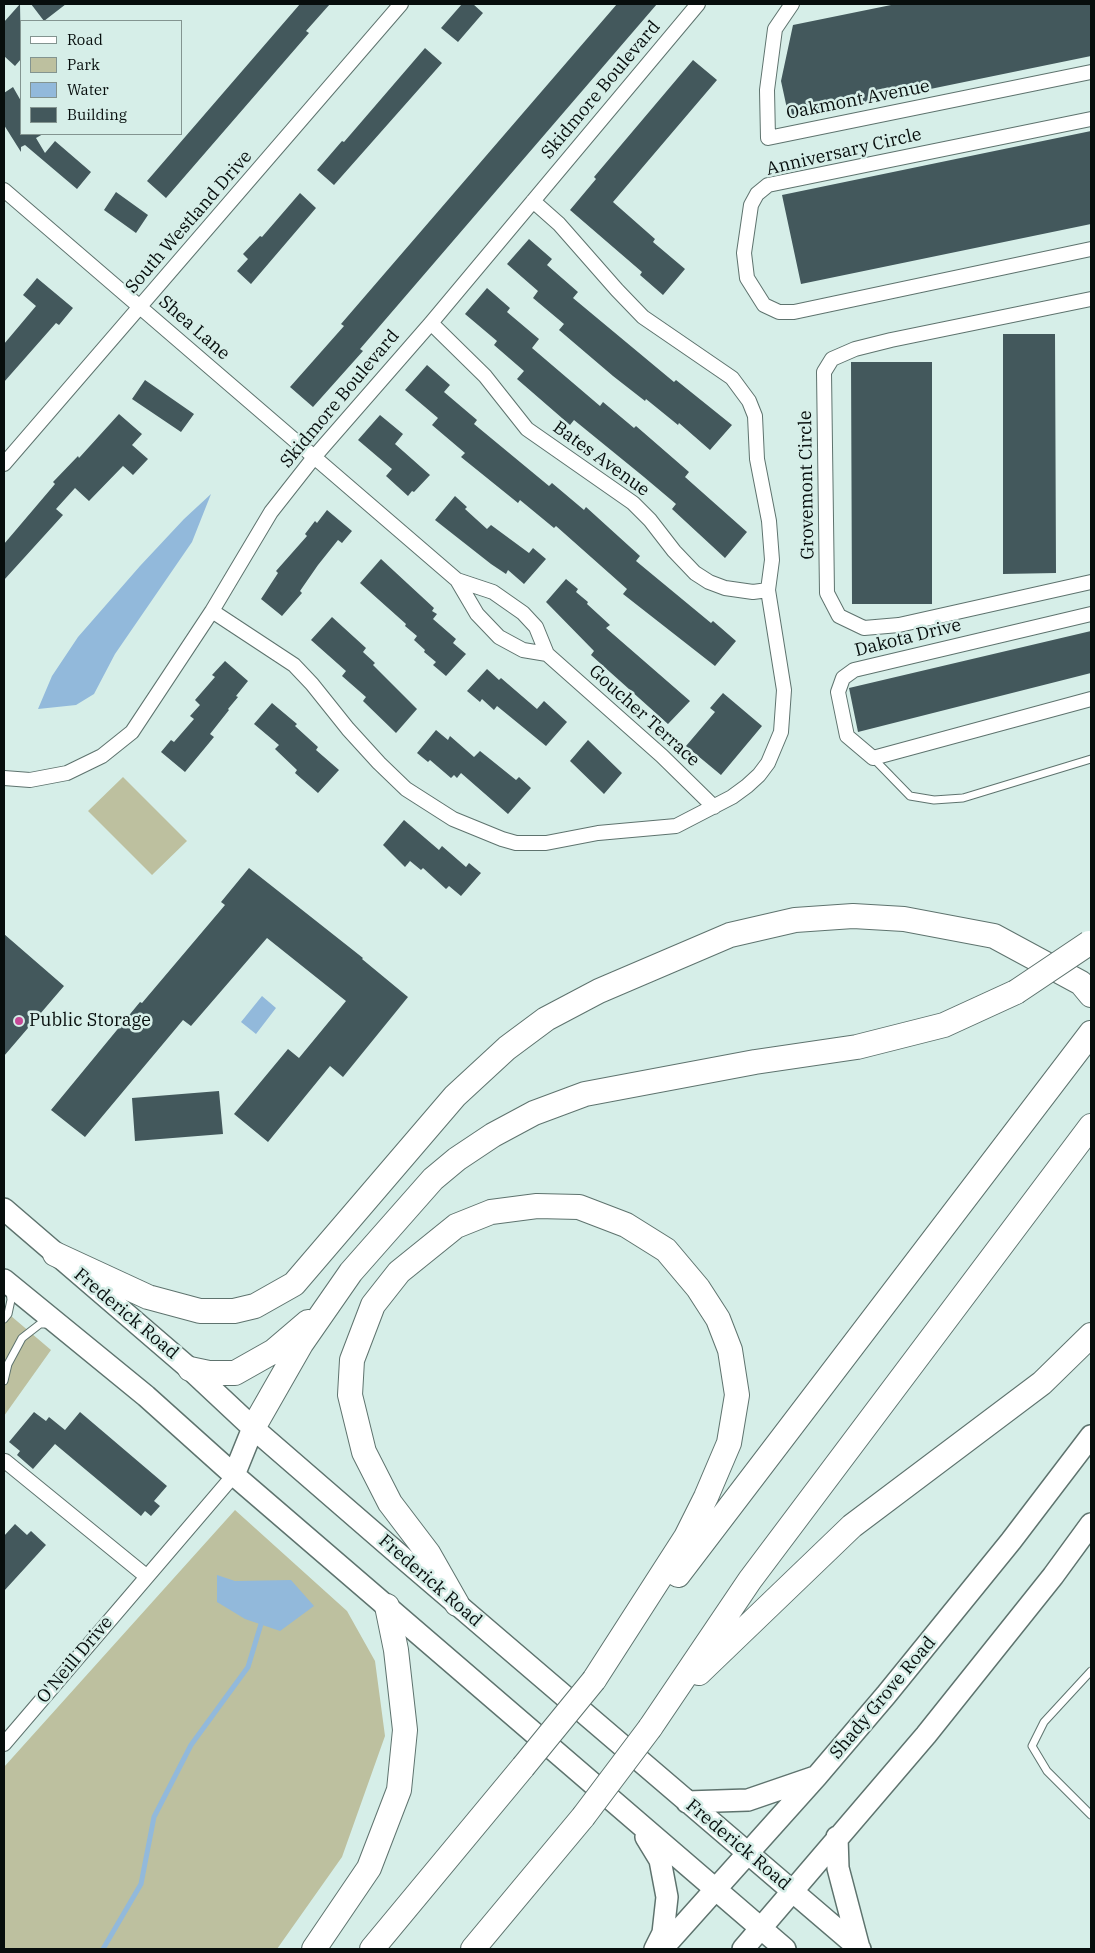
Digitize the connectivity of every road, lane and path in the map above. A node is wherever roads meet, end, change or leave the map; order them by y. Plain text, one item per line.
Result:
1 (400, 4) edge
2 (698, 4) edge
3 (792, 4) edge
4 (1091, 72) edge
5 (1091, 119) edge
6 (4, 190) edge
7 (532, 202) junction
8 (1091, 249) edge
9 (1091, 299) edge
10 (141, 307) junction
11 (430, 323) junction
12 (315, 456) junction
13 (4, 464) edge
14 (457, 580) junction
15 (1091, 582) edge
16 (768, 590) junction
17 (212, 611) junction
18 (1091, 614) edge
19 (547, 654) junction
20 (1091, 699) edge
21 (874, 758) junction
22 (1091, 759) edge
23 (4, 778) edge
24 (714, 807) junction
25 (1090, 943) edge
26 (1091, 995) edge
27 (1091, 1033) edge
28 (1091, 1126) edge
29 (4, 1209) edge
30 (55, 1254) junction
31 (6, 1282) edge
32 (328, 1305) junction
33 (4, 1319) edge
34 (58, 1324) junction
35 (1091, 1335) edge
36 (190, 1369) junction
37 (4, 1381) edge
38 (253, 1428) junction
39 (1091, 1436) edge
40 (4, 1463) edge
41 (234, 1475) junction
42 (1091, 1524) edge
43 (146, 1576) junction
44 (457, 1604) junction
45 (387, 1606) junction
46 (1091, 1671) edge
47 (594, 1680) junction
48 (664, 1707) junction
49 (4, 1744) edge
50 (817, 1776) junction
51 (688, 1802) junction
52 (1091, 1815) edge
53 (636, 1820) junction
54 (837, 1837) junction
55 (748, 1854) junction
56 (716, 1889) junction
57 (792, 1891) junction
58 (761, 1928) junction
59 (314, 1949) edge
60 (372, 1949) edge
61 (472, 1949) edge
62 (655, 1949) edge
63 (662, 1949) edge
64 (743, 1949) edge
65 (785, 1949) edge
66 (860, 1949) edge

1 - 10 street, South Westland Drive
2 - 7 street, Skidmore Boulevard
3 - 4 street, Oakmont Avenue
5 - 8 street, Anniversary Circle
6 - 10 street, Shea Lane
7 - 11 street, Skidmore Boulevard
7 - 16 street
9 - 15 street, Grovemont Circle
10 - 12 street, Shea Lane
10 - 13 street, South Westland Drive
11 - 12 street, Skidmore Boulevard
11 - 16 street, Bates Avenue
12 - 14 street, Goucher Terrace
12 - 17 street, Skidmore Boulevard
14 - 19 street, Goucher Terrace
14 - 19 street, Goucher Terrace
16 - 24 street
17 - 23 street, Skidmore Boulevard
17 - 24 street
18 - 21 street, Dakota Drive
19 - 24 street, Goucher Terrace
20 - 21 street
21 - 22 lane
25 - 32 highway, bridge
26 - 30 highway
27 - 47 highway
28 - 48 highway
29 - 30 main road, Frederick Road
30 - 36 main road, Frederick Road
31 - 33 lane
31 - 34 main road
32 - 36 highway
32 - 38 highway
34 - 37 lane
34 - 41 main road
35 - 48 highway
36 - 38 main road, Frederick Road
38 - 41 main road, O'Neill Drive
38 - 44 main road, Frederick Road
39 - 50 main road, Shady Grove Road
40 - 43 street
41 - 43 street, O'Neill Drive
41 - 45 main road
42 - 54 main road
43 - 49 street, O'Neill Drive
44 - 47 highway
44 - 51 main road, Frederick Road
45 - 53 main road
45 - 59 highway
46 - 52 lane
47 - 60 highway, bridge
48 - 61 highway, bridge
50 - 51 main road
50 - 55 main road, Shady Grove Road
51 - 55 main road, Frederick Road
53 - 56 main road
53 - 62 main road
54 - 57 main road
54 - 66 main road
55 - 56 main road, Shady Grove Road
55 - 57 main road, Frederick Road
56 - 58 main road
56 - 63 main road, Shady Grove Road
57 - 58 main road
57 - 66 main road, Frederick Road
58 - 64 main road
58 - 65 main road

